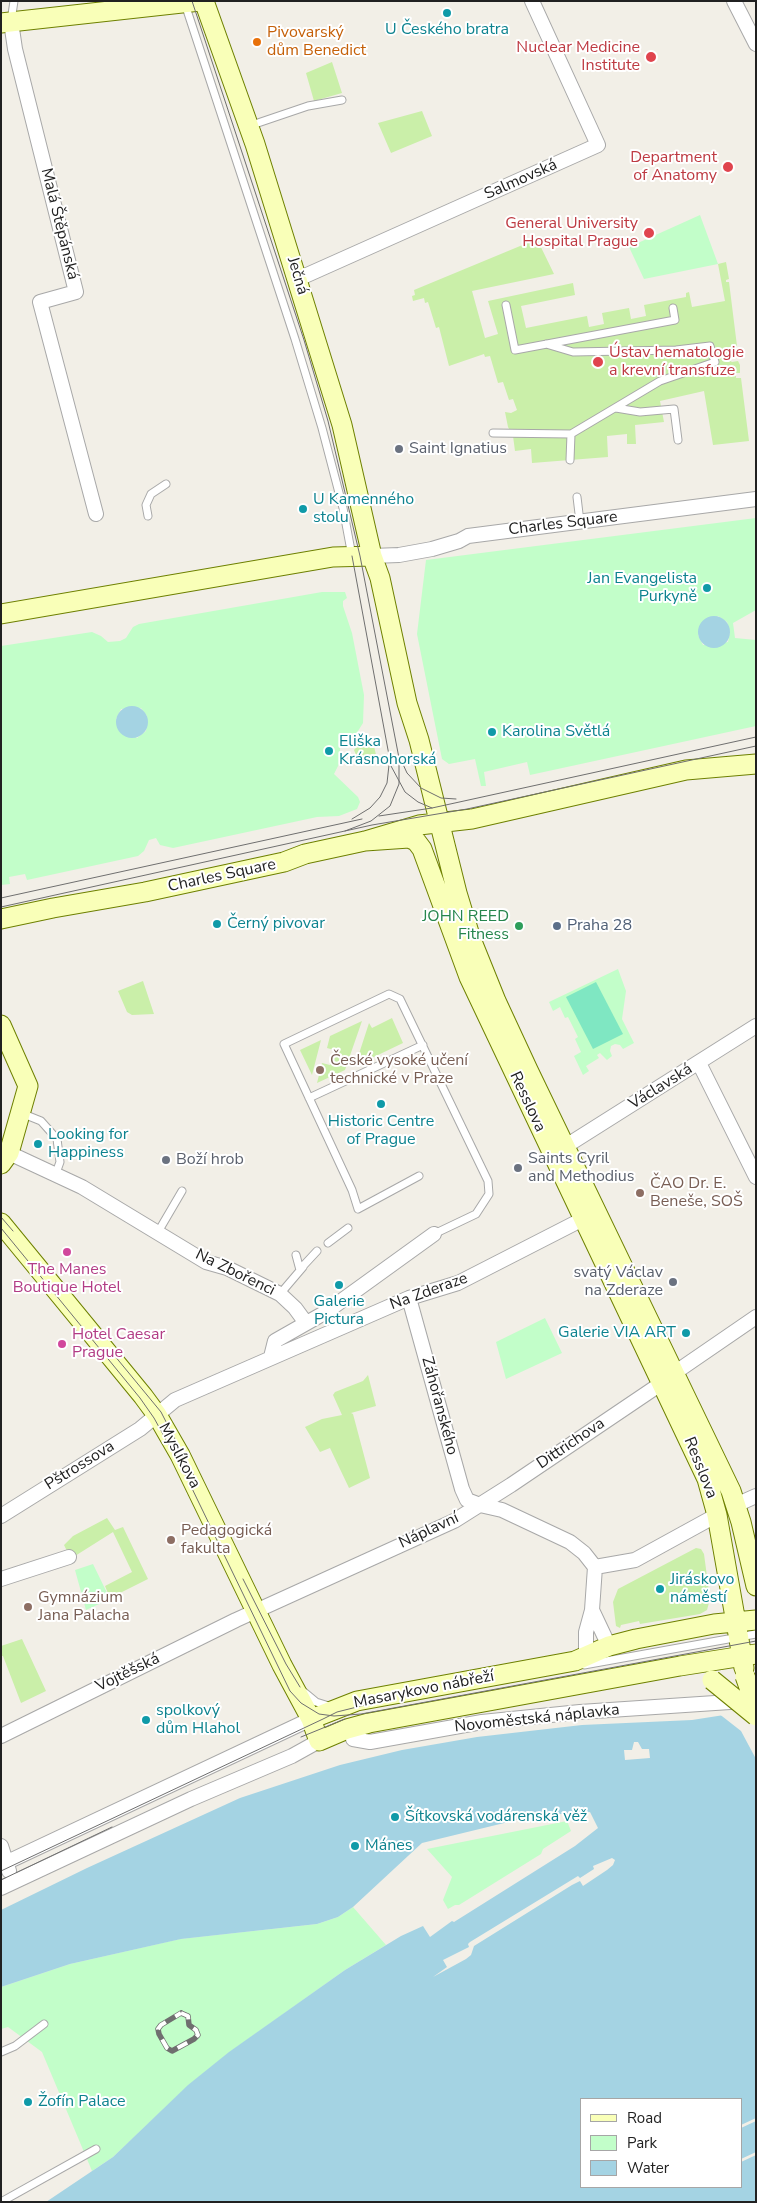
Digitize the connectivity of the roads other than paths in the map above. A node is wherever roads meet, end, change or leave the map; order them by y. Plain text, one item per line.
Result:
1 (14, 1) edge
2 (204, 1) edge
3 (532, 1) edge
4 (734, 1) edge
5 (190, 2) edge
6 (6, 22) edge
7 (756, 44) edge
8 (342, 100) dead end
9 (249, 126) junction
10 (298, 278) junction
11 (506, 305) dead end
12 (673, 308) dead end
13 (546, 344) junction
14 (616, 408) junction
15 (493, 433) dead end
16 (571, 434) junction
17 (678, 440) dead end
18 (570, 460) dead end
19 (166, 484) dead end
20 (577, 497) dead end
21 (756, 499) edge
22 (96, 514) dead end
23 (148, 516) dead end
24 (580, 522) junction
25 (352, 556) junction
26 (372, 556) junction
27 (1, 614) edge
28 (756, 764) edge
29 (439, 823) junction
30 (365, 841) junction
31 (1, 919) edge
32 (1, 1025) edge
33 (756, 1026) edge
34 (423, 1045) junction
35 (699, 1063) junction
36 (309, 1098) junction
37 (20, 1113) junction
38 (566, 1146) junction
39 (5, 1158) edge
40 (56, 1173) junction
41 (419, 1176) dead end
42 (756, 1177) edge
43 (182, 1191) dead end
44 (584, 1219) junction
45 (2, 1224) edge
46 (348, 1228) dead end
47 (158, 1232) junction
48 (434, 1234) joint
49 (328, 1243) dead end
50 (318, 1251) dead end
51 (296, 1255) dead end
52 (302, 1267) junction
53 (280, 1294) junction
54 (410, 1298) junction
55 (756, 1317) edge
56 (306, 1323) junction
57 (271, 1357) junction
58 (668, 1378) junction
59 (157, 1416) junction
60 (756, 1496) edge
61 (480, 1505) junction
62 (736, 1506) junction
63 (717, 1515) junction
64 (1, 1516) edge
65 (70, 1557) dead end
66 (595, 1567) junction
67 (1, 1579) edge
68 (756, 1586) edge
69 (592, 1610) junction
70 (255, 1611) junction
71 (756, 1620) edge
72 (743, 1631) edge
73 (609, 1646) junction
74 (749, 1655) edge
75 (586, 1656) junction
76 (282, 1665) junction
77 (680, 1666) junction
78 (756, 1700) edge
79 (340, 1707) junction
80 (756, 1707) edge
81 (756, 1716) edge
82 (312, 1719) junction
83 (1, 1736) edge
84 (353, 1739) joint
85 (319, 1741) junction
86 (1, 1846) edge
87 (4, 1864) edge
88 (7, 1885) edge
89 (44, 2024) dead end
90 (1, 2052) edge
91 (96, 2149) dead end
92 (1, 2202) edge

1 - 6 lane
2 - 9 main road, Ječná
3 - 10 street, Salmovská
4 - 7 street
5 - 6 main road
5 - 25 lane
6 - 22 street, Malá Štěpánská
8 - 9 lane
9 - 10 main road, Ječná
10 - 26 main road, Ječná
11 - 13 lane
12 - 13 lane
13 - 14 lane
14 - 16 lane
14 - 17 lane
15 - 16 lane
16 - 18 lane
19 - 23 lane
20 - 24 lane
21 - 24 street, Charles Square
24 - 26 street, Charles Square
25 - 26 main road, Charles Square
25 - 27 main road, Charles Square
26 - 29 main road
28 - 29 main road, Charles Square
29 - 30 main road, Charles Square
29 - 38 main road, Resslova
30 - 31 main road, Charles Square
30 - 44 main road, Resslova
32 - 37 main road
33 - 35 street, Václavská
34 - 36 lane
34 - 36 lane
34 - 48 lane
35 - 38 street, Václavská
35 - 42 street
36 - 41 lane
37 - 39 main road
37 - 40 lane
38 - 58 main road, Resslova
39 - 40 street, Na Zbořenci
40 - 47 street, Na Zbořenci
43 - 47 lane
44 - 54 street, Na Zderaze
44 - 58 main road, Resslova
45 - 59 main road, Myslíkova
46 - 49 lane
47 - 53 street, Na Zbořenci
48 - 56 street, Na Zderaze
50 - 52 lane
51 - 52 lane
52 - 53 lane
53 - 56 street, Na Zbořenci
54 - 57 street, Na Zderaze
54 - 61 street, Záhořanského
55 - 58 street, Dittrichova
56 - 57 street, Na Zderaze
57 - 59 street, Na Zderaze
58 - 61 street, Dittrichova
58 - 62 main road, Resslova
58 - 63 main road, Resslova
59 - 64 street, Pštrossova
59 - 70 main road, Myslíkova
60 - 62 street
61 - 66 street
61 - 70 street, Náplavní
62 - 68 main road
63 - 66 street
63 - 72 main road
65 - 67 street
66 - 69 street
69 - 73 street
69 - 75 street
70 - 76 main road, Myslíkova
70 - 83 street, Vojtěšská
71 - 72 main road, Masarykovo nábřeží
72 - 73 main road, Masarykovo nábřeží
72 - 74 main road
72 - 79 lane
73 - 75 main road, Masarykovo nábřeží
74 - 77 main road, Masarykovo nábřeží
74 - 80 main road, bridge
75 - 79 main road, Masarykovo nábřeží
76 - 79 lane
76 - 82 main road, Myslíkova
77 - 81 main road, bridge
77 - 85 main road, Masarykovo nábřeží
78 - 84 street, Novoměstská náplavka
79 - 82 main road, Masarykovo nábřeží
82 - 85 main road, Myslíkova
82 - 87 street, Masarykovo nábřeží
84 - 85 lane, Novoměstská náplavka
85 - 88 street, Masarykovo nábřeží
86 - 87 street
87 - 88 street
89 - 90 lane
91 - 92 lane

